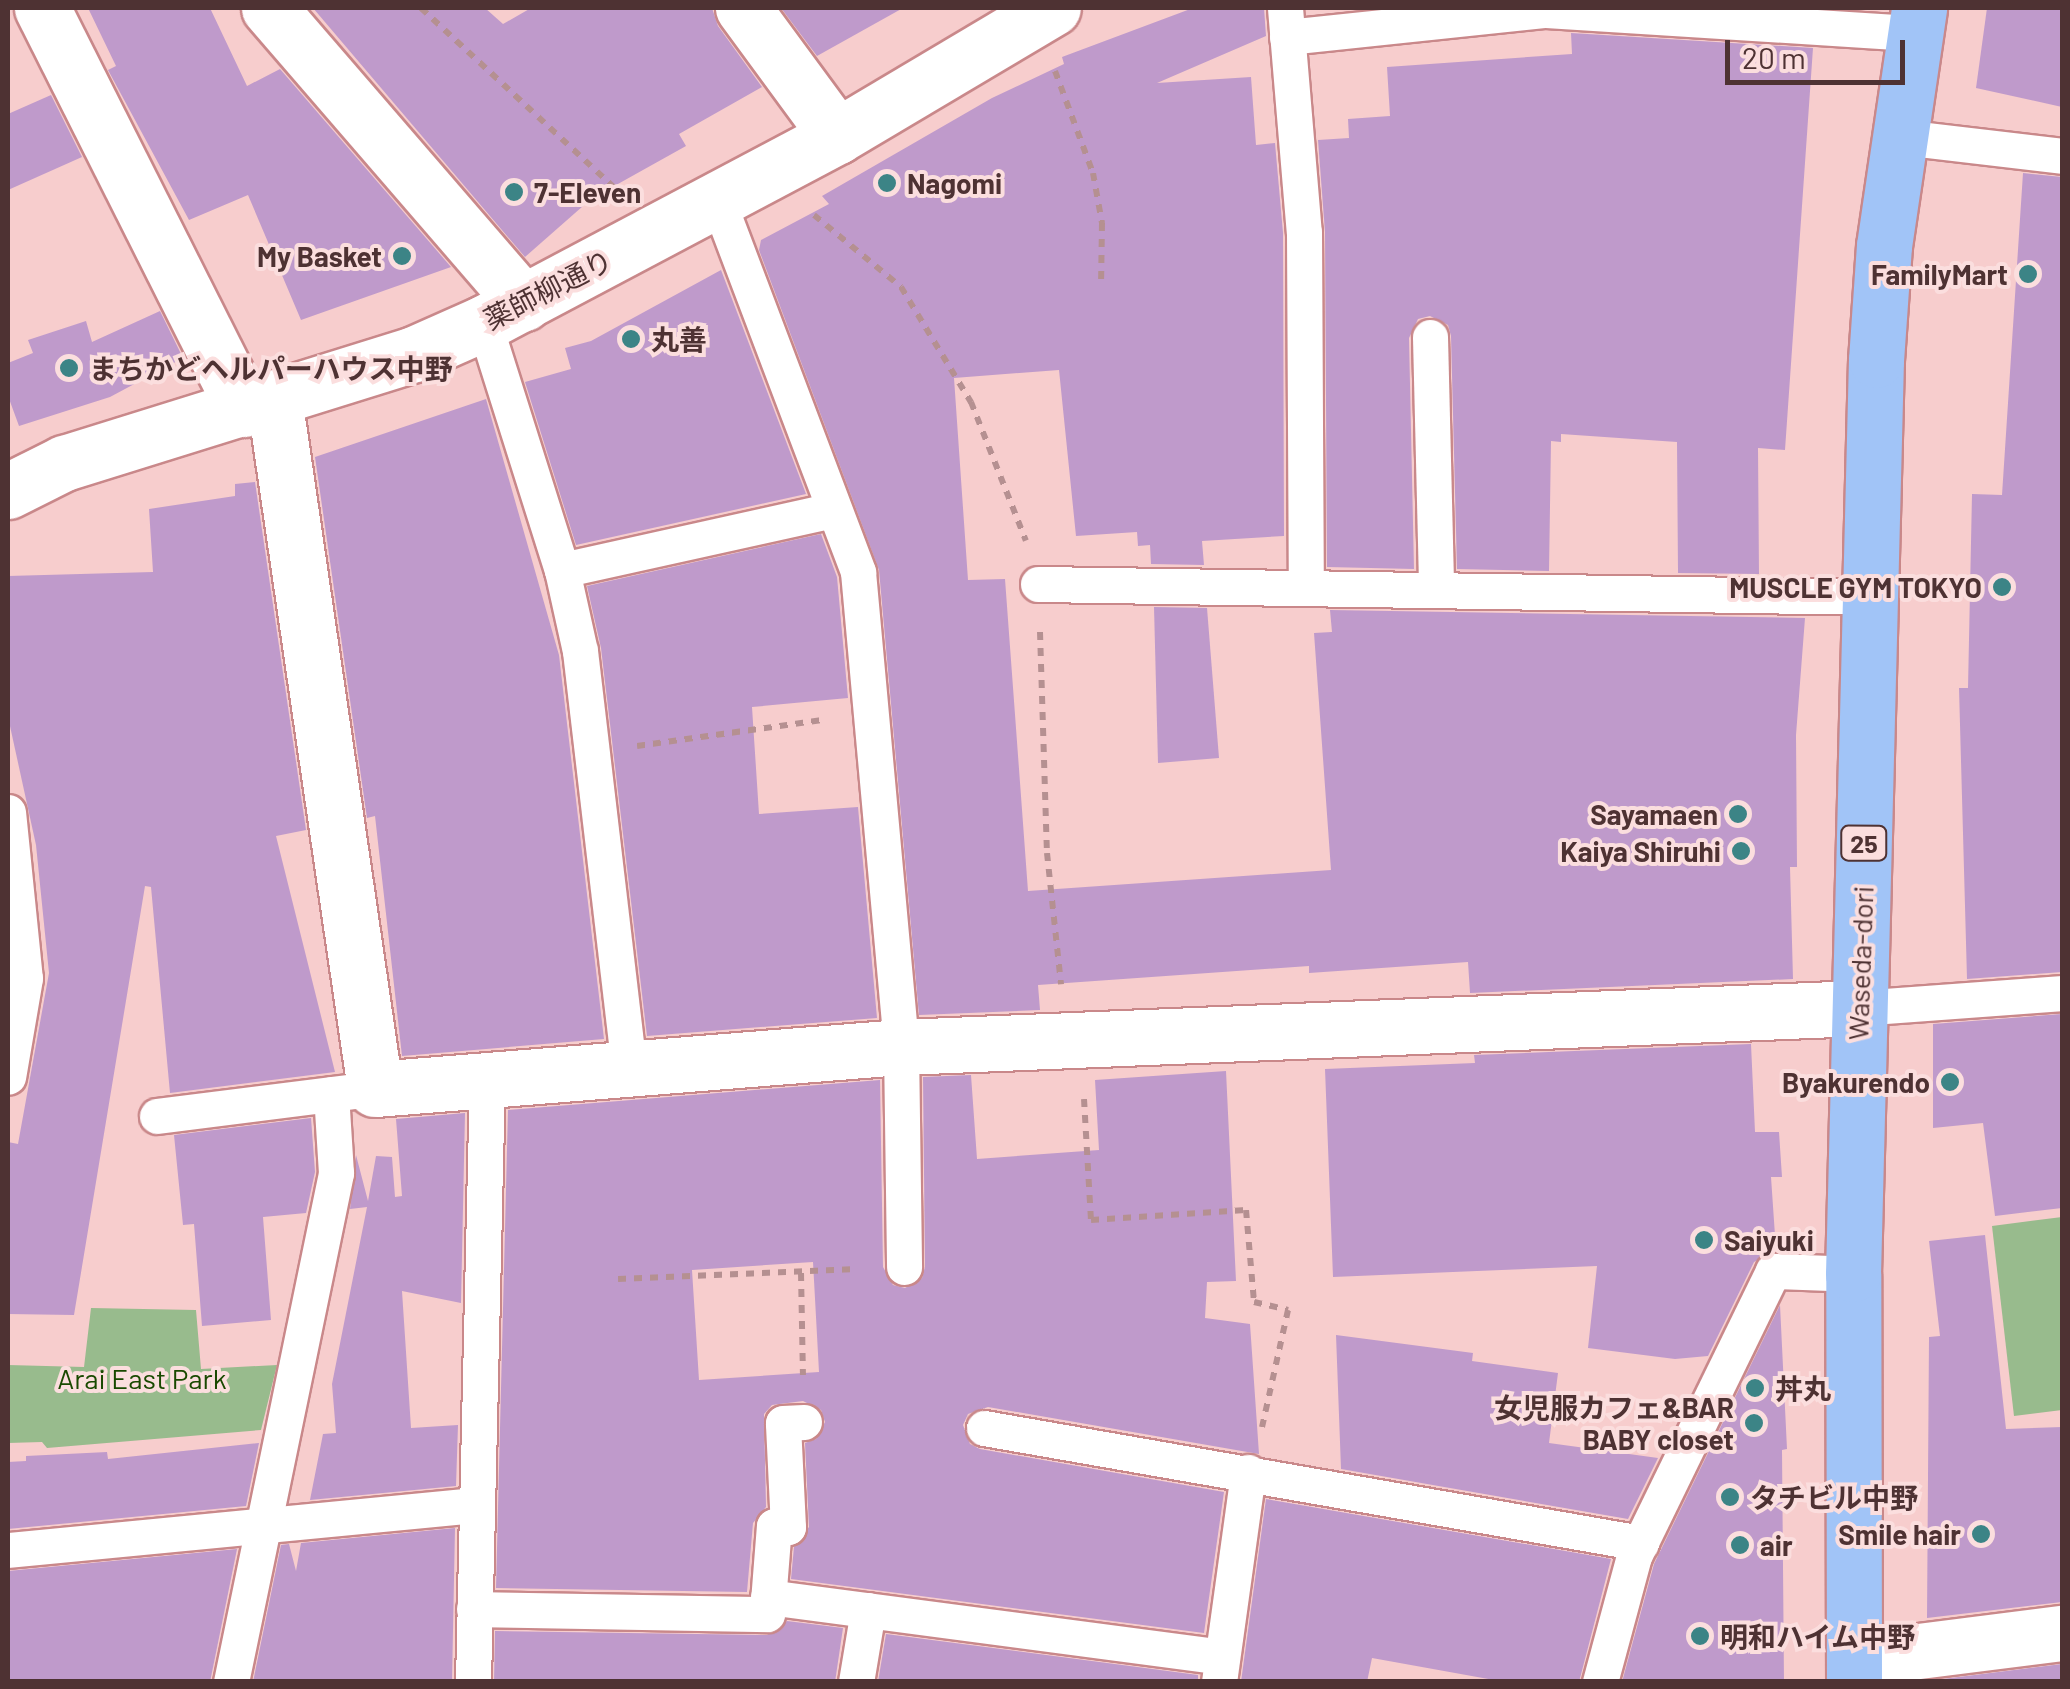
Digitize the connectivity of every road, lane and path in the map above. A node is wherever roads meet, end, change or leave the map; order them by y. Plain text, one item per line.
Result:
1 (42, 8) edge
2 (269, 8) edge
3 (421, 8) edge
4 (743, 8) edge
5 (1044, 13) edge
6 (1917, 20) edge
7 (1286, 22) edge
8 (838, 136) junction
9 (1900, 137) junction
10 (2062, 156) edge
11 (774, 170) junction
12 (718, 201) junction
13 (658, 232) junction
14 (1101, 287) dead end
15 (504, 313) junction
16 (1430, 337) dead end
17 (259, 403) junction
18 (8, 492) edge
19 (833, 510) junction
20 (562, 570) junction
21 (1038, 584) junction
22 (1306, 586) junction
23 (1436, 588) junction
24 (1872, 597) junction
25 (871, 713) junction
26 (596, 752) junction
27 (8, 812) edge
28 (2062, 993) edge
29 (1858, 1008) junction
30 (1073, 1039) junction
31 (901, 1047) junction
32 (629, 1068) junction
33 (8, 1077) edge
34 (487, 1080) junction
35 (353, 1091) junction
36 (157, 1116) dead end
37 (904, 1267) joint
38 (802, 1272) junction
39 (1853, 1274) junction
40 (618, 1279) dead end
41 (804, 1422) joint
42 (984, 1428) dead end
43 (1250, 1472) junction
44 (476, 1504) junction
45 (259, 1530) junction
46 (1640, 1543) junction
47 (8, 1550) edge
48 (768, 1597) junction
49 (474, 1609) junction
50 (868, 1610) junction
51 (2062, 1633) edge
52 (1221, 1669) edge
53 (1854, 1670) edge
54 (231, 1682) edge
55 (473, 1682) edge
56 (856, 1682) edge
57 (1600, 1682) edge

1 - 17 street
2 - 15 street
3 - 13 path
4 - 8 street
5 - 8 street, 薬師柳通り
5 - 14 path
6 - 7 lane
6 - 9 main road, Waseda-dori / 25
7 - 22 lane
8 - 11 street, 薬師柳通り
9 - 10 lane
9 - 24 main road, Waseda-dori / 25
11 - 12 street, 薬師柳通り
11 - 21 path
12 - 13 street, 薬師柳通り
12 - 19 lane
13 - 15 street, 薬師柳通り
15 - 17 street, 薬師柳通り
15 - 20 lane
16 - 23 lane
17 - 18 street, 薬師柳通り
17 - 35 street
19 - 20 lane
19 - 25 lane
20 - 26 lane
21 - 22 lane
21 - 30 path
22 - 23 lane
23 - 24 lane
24 - 29 main road, Waseda-dori / 25
25 - 26 path
25 - 31 lane
26 - 32 lane
27 - 33 lane
28 - 29 lane
29 - 30 street
29 - 39 main road, Waseda-dori / 25
30 - 31 street
30 - 43 path
31 - 32 street
31 - 37 lane
32 - 34 street
34 - 35 street
34 - 44 lane
35 - 36 lane
35 - 45 lane
37 - 38 path
38 - 40 path
38 - 41 path
39 - 46 lane
39 - 53 main road, Waseda-dori / 25
41 - 48 lane
42 - 43 lane
43 - 46 lane
43 - 52 lane
44 - 45 lane
44 - 49 lane
45 - 47 lane
45 - 54 lane
46 - 57 lane
48 - 49 lane
48 - 50 lane
49 - 55 lane
50 - 52 lane
50 - 56 lane
51 - 53 street

